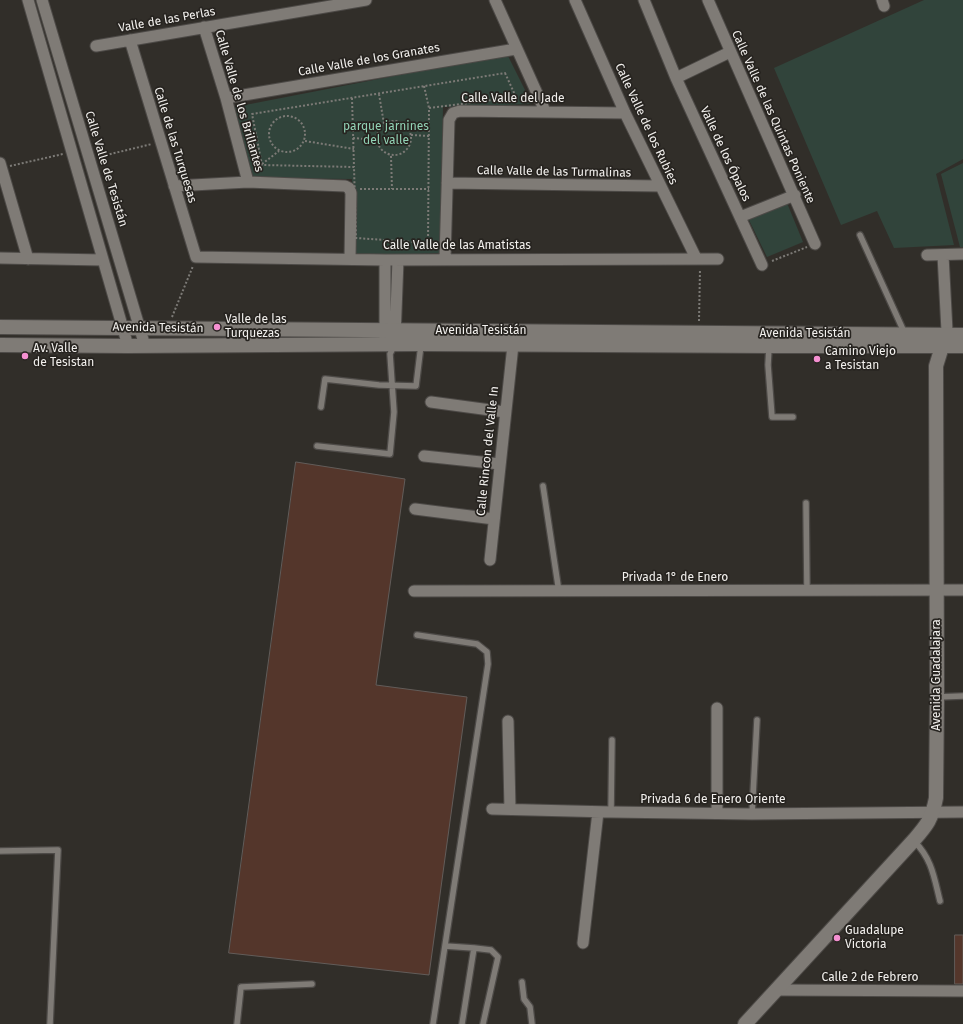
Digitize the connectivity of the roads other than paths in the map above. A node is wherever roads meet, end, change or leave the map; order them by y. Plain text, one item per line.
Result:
1 (28, 0) edge
2 (42, 0) edge
3 (366, 0) edge
4 (495, 0) edge
5 (575, 0) edge
6 (644, 0) edge
7 (708, 0) edge
8 (351, 1) edge
9 (337, 2) edge
10 (204, 26) junction
11 (130, 40) junction
12 (96, 46) dead end
13 (516, 49) junction
14 (730, 52) junction
15 (676, 78) junction
16 (226, 98) junction
17 (545, 111) junction
18 (625, 113) junction
19 (1, 166) edge
20 (248, 182) junction
21 (447, 183) junction
22 (174, 186) junction
23 (660, 186) junction
24 (795, 195) junction
25 (740, 217) junction
26 (860, 235) dead end
27 (815, 244) road end
28 (963, 254) edge
29 (927, 255) dead end
30 (944, 255) junction
31 (196, 257) joint
32 (0, 258) edge
33 (696, 258) junction
34 (28, 259) junction
35 (445, 259) junction
36 (718, 259) dead end
37 (103, 260) junction
38 (350, 260) junction
39 (385, 260) junction
40 (398, 260) junction
41 (762, 265) road end
42 (0, 327) edge
43 (122, 327) junction
44 (139, 327) junction
45 (905, 334) junction
46 (963, 335) edge
47 (390, 341) junction
48 (944, 341) junction
49 (421, 344) junction
50 (0, 345) edge
51 (512, 345) junction
52 (128, 346) junction
53 (145, 346) junction
54 (769, 346) junction
55 (963, 346) edge
56 (392, 386) junction
57 (431, 402) dead end
58 (321, 407) dead end
59 (505, 412) junction
60 (793, 417) dead end
61 (317, 446) dead end
62 (424, 456) dead end
63 (500, 464) junction
64 (543, 486) dead end
65 (806, 503) dead end
66 (415, 509) dead end
67 (494, 519) junction
68 (490, 560) dead end
69 (807, 590) junction
70 (937, 590) junction
71 (963, 590) edge
72 (414, 591) dead end
73 (559, 592) junction
74 (417, 635) dead end
75 (963, 696) edge
76 (937, 697) junction
77 (717, 708) dead end
78 (757, 720) dead end
79 (508, 721) dead end
80 (612, 740) dead end
81 (492, 809) dead end
82 (510, 809) junction
83 (598, 812) junction
84 (612, 812) junction
85 (933, 812) junction
86 (963, 812) edge
87 (717, 813) junction
88 (752, 814) junction
89 (914, 840) junction
90 (0, 851) edge
91 (940, 901) dead end
92 (583, 943) dead end
93 (445, 946) junction
94 (474, 948) junction
95 (522, 982) dead end
96 (312, 984) dead end
97 (776, 990) junction
98 (963, 991) edge
99 (50, 1024) edge
100 (237, 1024) edge
101 (433, 1024) edge
102 (462, 1024) edge
103 (483, 1024) edge
104 (532, 1024) edge
105 (745, 1024) edge

1 - 37 street
2 - 44 street, Calle Valle de Tesistán
3 - 8 street, Valle de las Perlas
4 - 13 street
5 - 18 street, Calle Valle de los Rubíes
6 - 15 street, Valle de los Ópalos
7 - 14 street, Calle Valle de las Quintas Poniente
8 - 9 street, Valle de las Perlas
9 - 10 street, Valle de las Perlas
10 - 11 street, Valle de las Perlas
10 - 16 street, Calle Valle de los Brillantes
11 - 12 street, Valle de las Perlas
11 - 22 street, Calle de las Turquesas
13 - 16 street, Calle Valle de los Granates
13 - 17 street
14 - 15 street
14 - 24 street, Calle Valle de las Quintas Poniente
15 - 25 street, Valle de los Ópalos
16 - 20 street, Calle Valle de los Brillantes
17 - 18 street, Calle Valle del Jade
17 - 21 street, Calle Valle del Jade
18 - 23 street, Calle Valle de los Rubíes
19 - 34 street
20 - 22 street
20 - 38 street
21 - 23 street, Calle Valle de las Turmalinas
21 - 35 street, Calle Valle del Jade
22 - 31 street, Calle de las Turquesas
23 - 33 street, Calle Valle de los Rubíes
24 - 25 street
24 - 27 street, Calle Valle de las Quintas Poniente
25 - 41 street, Valle de los Ópalos
26 - 45 lane
28 - 30 street
29 - 30 street
30 - 48 street, Avenida Guadalajara
31 - 38 street, Calle Valle de las Amatistas
32 - 34 street
33 - 35 street, Calle Valle de las Amatistas
33 - 36 street, Calle Valle de las Amatistas
34 - 37 street
35 - 40 street, Calle Valle de las Amatistas
37 - 43 street
38 - 39 street, Calle Valle de las Amatistas
39 - 40 street, Calle Valle de las Amatistas
39 - 47 street
40 - 47 street
42 - 43 street, Avenida Tesistán
43 - 44 street, Avenida Tesistán
43 - 52 street
44 - 47 street, Avenida Tesistán
44 - 53 street, Calle Valle de Tesistán
45 - 47 street, Avenida Tesistán
45 - 48 street, Avenida Tesistán
46 - 48 street, Avenida Tesistán
47 - 49 street, Avenida Tesistán
47 - 53 street, Avenida Tesistán
47 - 56 lane
48 - 54 street, Avenida Tesistán
48 - 55 street, Avenida Tesistán
48 - 70 street, Avenida Guadalajara
49 - 51 street, Avenida Tesistán
49 - 56 lane
50 - 52 street, Avenida Tesistán
51 - 54 street, Avenida Tesistán
51 - 59 street, Calle Rincon del Valle In
52 - 53 street, Avenida Tesistán
54 - 60 lane
56 - 58 lane
56 - 61 lane
57 - 59 street
59 - 63 street, Calle Rincon del Valle In
62 - 63 street
63 - 67 street, Calle Rincon del Valle In
64 - 73 lane
65 - 69 lane
66 - 67 street
67 - 68 street, Calle Rincon del Valle In
69 - 70 street, Privada 1° de Enero
69 - 73 street, Privada 1° de Enero
70 - 71 street, Privada 1° de Enero
70 - 76 street, Avenida Guadalajara
72 - 73 street, Privada 1° de Enero
74 - 93 lane
75 - 76 lane
76 - 85 street, Avenida Guadalajara
77 - 87 street
78 - 88 lane
79 - 82 street
80 - 84 lane
81 - 82 street, Privada 6 de Enero Oriente
82 - 83 street, Privada 6 de Enero Oriente
83 - 84 street, Privada 6 de Enero Oriente
83 - 92 street
84 - 87 street, Privada 6 de Enero Oriente
85 - 86 street, Privada 6 de Enero Oriente
85 - 88 street, Privada 6 de Enero Oriente
85 - 89 street, Avenida Guadalajara
87 - 88 street, Privada 6 de Enero Oriente
89 - 91 lane
89 - 97 street, Avenida Guadalajara
90 - 99 lane
93 - 94 lane
93 - 101 lane
94 - 102 lane
94 - 103 lane
95 - 104 lane
96 - 100 lane
97 - 98 street, Calle 2 de Febrero
97 - 105 street, Avenida Guadalajara

